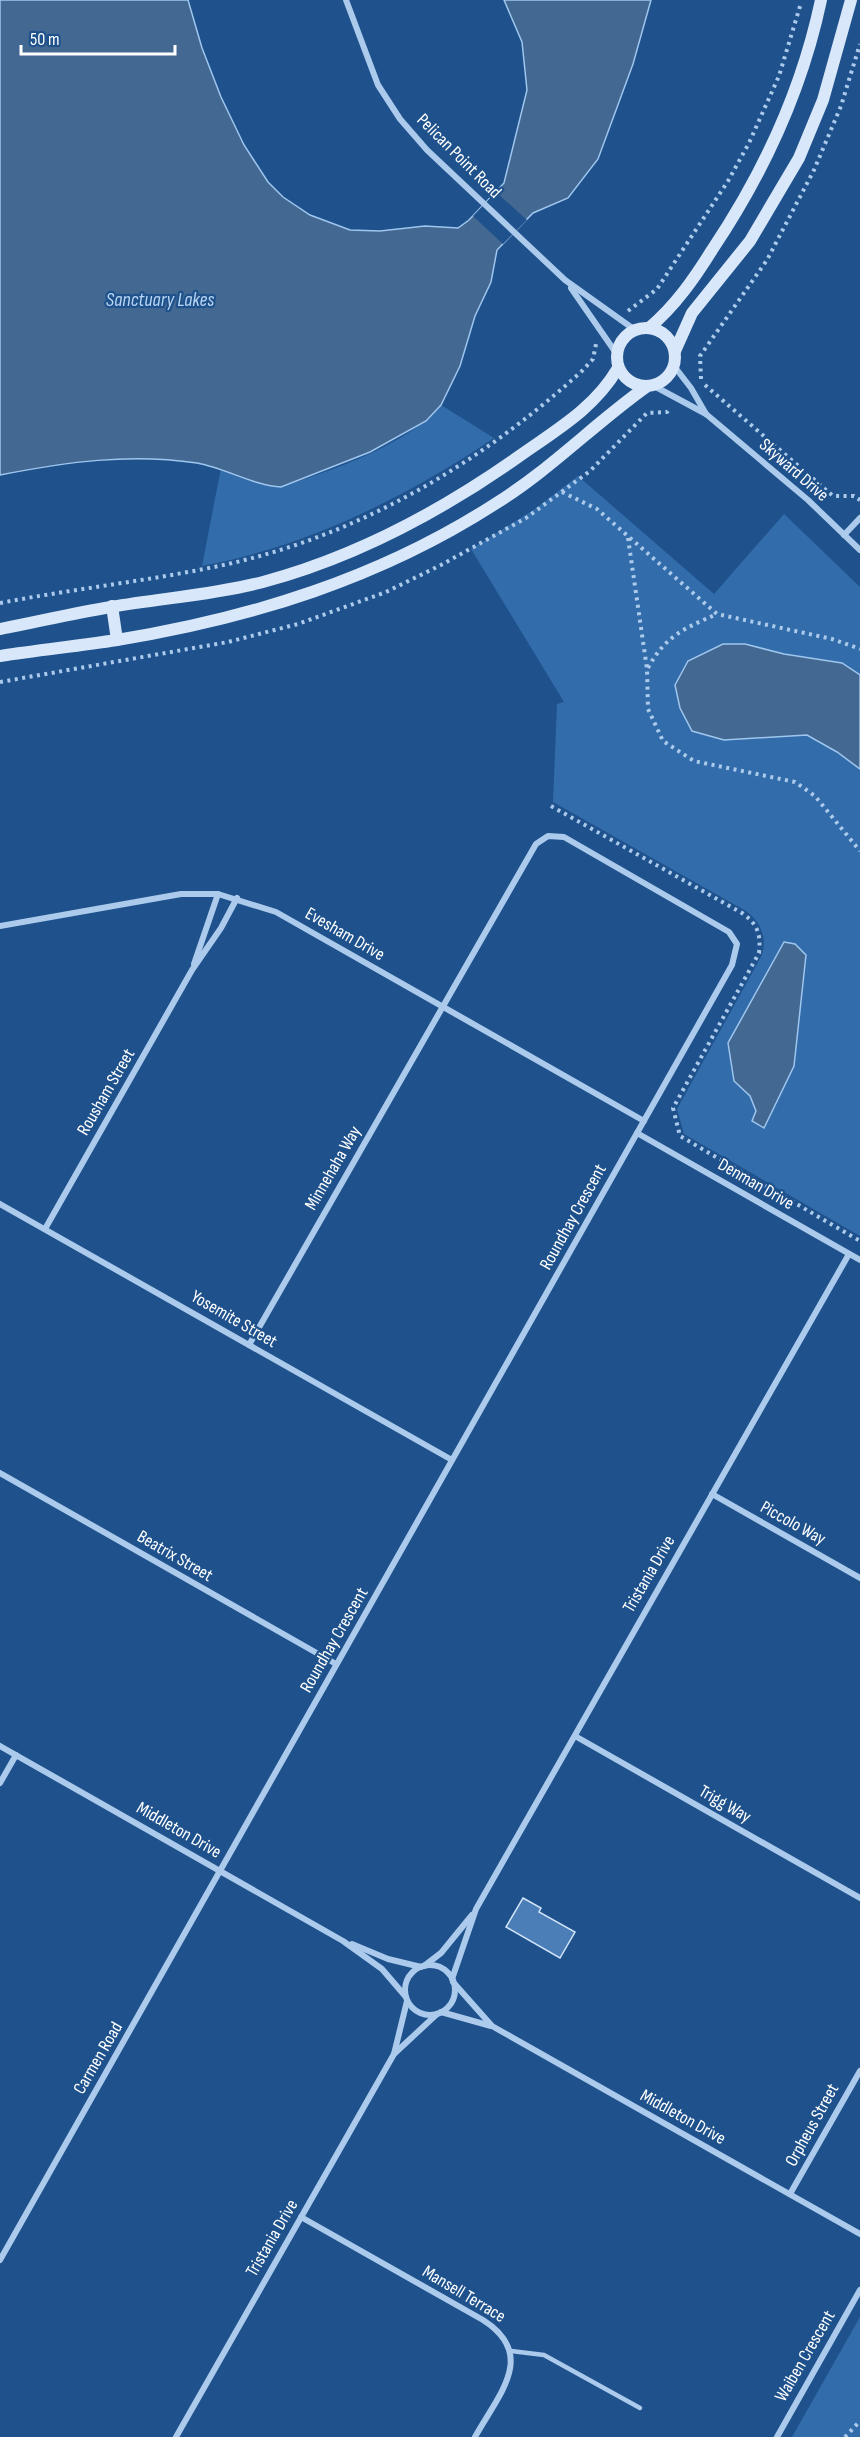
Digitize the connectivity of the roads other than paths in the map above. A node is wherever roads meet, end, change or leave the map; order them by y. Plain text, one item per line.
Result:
1 (346, 0) edge
2 (822, 0) edge
3 (851, 0) edge
4 (565, 280) junction
5 (649, 328) junction
6 (635, 330) junction
7 (675, 351) junction
8 (616, 353) junction
9 (674, 366) junction
10 (618, 368) junction
11 (650, 387) junction
12 (706, 414) junction
13 (860, 518) edge
14 (844, 535) junction
15 (860, 550) edge
16 (112, 606) junction
17 (0, 629) edge
18 (117, 640) junction
19 (0, 656) edge
20 (218, 894) junction
21 (237, 898) junction
22 (0, 926) edge
23 (192, 970) junction
24 (442, 1006) junction
25 (644, 1121) junction
26 (637, 1133) junction
27 (0, 1204) edge
28 (45, 1229) junction
29 (849, 1254) junction
30 (860, 1260) edge
31 (249, 1345) junction
32 (452, 1460) junction
33 (0, 1473) edge
34 (712, 1494) junction
35 (860, 1578) edge
36 (336, 1664) junction
37 (575, 1736) junction
38 (0, 1746) edge
39 (16, 1755) junction
40 (0, 1783) edge
41 (221, 1871) junction
42 (860, 1898) edge
43 (476, 1909) junction
44 (343, 1941) junction
45 (422, 1967) junction
46 (453, 1980) junction
47 (406, 1999) junction
48 (439, 2013) junction
49 (492, 2026) junction
50 (394, 2055) junction
51 (860, 2071) edge
52 (790, 2194) junction
53 (301, 2217) junction
54 (860, 2234) edge
55 (0, 2260) edge
56 (860, 2290) edge
57 (511, 2351) junction
58 (640, 2408) dead end
59 (176, 2437) edge
60 (475, 2437) edge
61 (777, 2437) edge

1 - 4 street, Pelican Point Road
2 - 5 street
3 - 7 street
4 - 6 street, Pelican Point Road
4 - 8 street, Pelican Point Road
5 - 6 street
5 - 7 street
6 - 8 street
7 - 9 street
8 - 10 street
9 - 11 street
9 - 12 street, Skyward Drive
10 - 11 street
10 - 16 street
11 - 12 street, Skyward Drive
11 - 18 street
12 - 14 street, Skyward Drive
13 - 14 street
14 - 15 street, Skyward Drive
16 - 17 street
16 - 18 street
18 - 19 street
20 - 21 street, Evesham Drive
20 - 22 street, Evesham Drive
20 - 23 street, Rousham Street
21 - 23 street, Rousham Street
21 - 24 street, Evesham Drive
23 - 28 street, Rousham Street
24 - 25 street, Evesham Drive
24 - 25 street, Roundhay Crescent
24 - 31 street, Minnehaha Way
25 - 26 street, Roundhay Crescent
26 - 29 street, Denman Drive
26 - 32 street, Roundhay Crescent
27 - 28 street, Yosemite Street
28 - 31 street, Yosemite Street
29 - 30 street, Denman Drive
29 - 34 street, Tristania Drive
31 - 32 street, Yosemite Street
32 - 36 street, Roundhay Crescent
33 - 36 street, Beatrix Street
34 - 35 street, Piccolo Way
34 - 37 street, Tristania Drive
36 - 41 street, Roundhay Crescent
37 - 42 street, Trigg Way
37 - 43 street, Tristania Drive
38 - 39 street, Middleton Drive
39 - 40 street
39 - 41 street, Middleton Drive
41 - 44 street, Middleton Drive
41 - 55 street, Carmen Road
43 - 45 street, Tristania Drive
43 - 46 street, Tristania Drive
44 - 45 street, Middleton Drive
44 - 47 street, Middleton Drive
45 - 46 street
45 - 47 street
46 - 48 street
46 - 49 street, Middleton Drive
47 - 48 street
47 - 50 street, Tristania Drive
48 - 49 street, Middleton Drive
48 - 50 street, Tristania Drive
49 - 52 street, Middleton Drive
50 - 53 street, Tristania Drive
51 - 52 street, Orpheus Street
52 - 54 street, Middleton Drive
53 - 57 street, Mansell Terrace
53 - 59 street, Tristania Drive
56 - 61 street, Waiben Crescent
57 - 58 lane, Mansell Terrace
57 - 60 street

